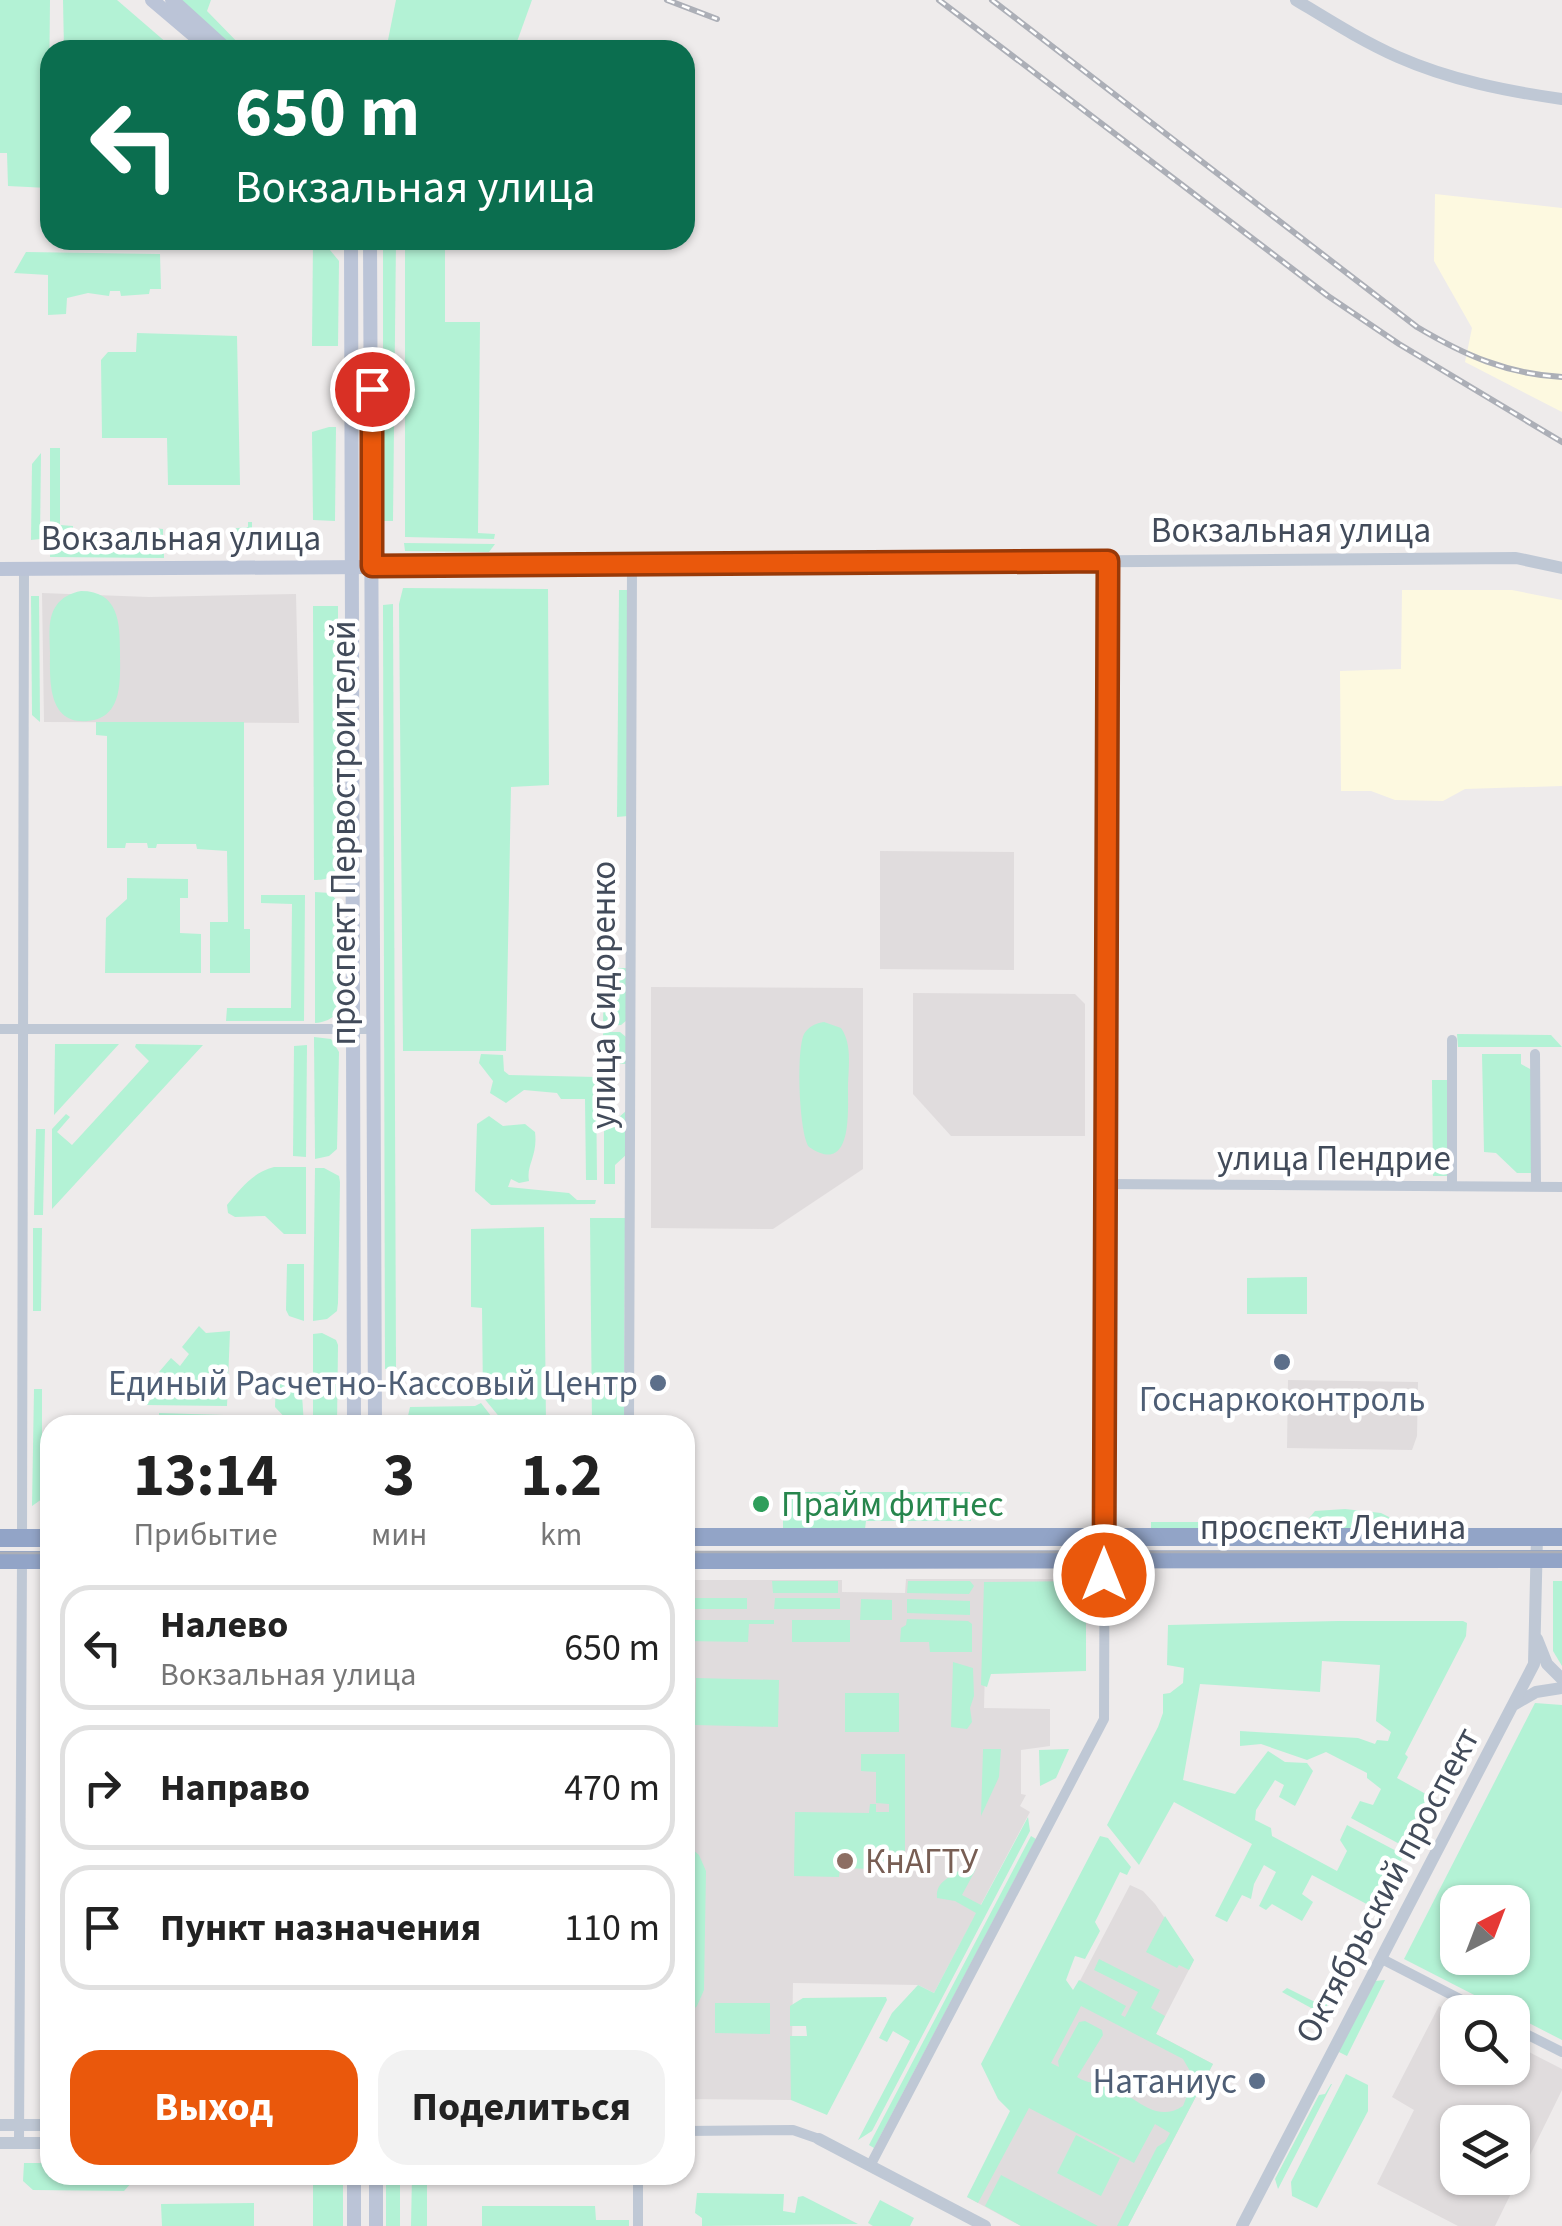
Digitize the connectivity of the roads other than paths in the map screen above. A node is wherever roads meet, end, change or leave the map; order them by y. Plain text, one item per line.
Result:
1 (152, 0) edge
2 (172, 0) edge
3 (1296, 0) edge
4 (199, 40) edge
5 (216, 40) edge
6 (1562, 99) edge
7 (350, 250) edge
8 (356, 250) edge
9 (369, 250) edge
10 (370, 268) junction
11 (1108, 561) junction
12 (632, 565) junction
13 (372, 566) junction
14 (351, 567) junction
15 (1562, 568) edge
16 (0, 569) edge
17 (24, 569) junction
18 (0, 1029) edge
19 (23, 1029) junction
20 (352, 1029) junction
21 (373, 1029) junction
22 (1452, 1040) dead end
23 (1535, 1054) dead end
24 (1106, 1184) junction
25 (1452, 1186) junction
26 (1536, 1186) junction
27 (1562, 1187) edge
28 (352, 1330) junction
29 (374, 1330) junction
30 (354, 1415) edge
31 (375, 1415) edge
32 (629, 1415) edge
33 (1104, 1536) junction
34 (1537, 1536) junction
35 (1562, 1536) edge
36 (695, 1537) edge
37 (0, 1538) edge
38 (22, 1538) junction
39 (40, 1538) edge
40 (1104, 1559) junction
41 (1537, 1559) junction
42 (1562, 1559) edge
43 (0, 1560) edge
44 (22, 1560) junction
45 (40, 1560) edge
46 (695, 1560) edge
47 (1536, 1637) junction
48 (1562, 1680) edge
49 (1562, 1688) edge
50 (1515, 1704) junction
51 (1382, 1959) junction
52 (1452, 1995) edge
53 (1530, 2035) edge
54 (1562, 2052) edge
55 (40, 2124) edge
56 (0, 2125) edge
57 (20, 2125) junction
58 (695, 2131) edge
59 (818, 2140) joint
60 (0, 2143) edge
61 (20, 2143) junction
62 (40, 2143) edge
63 (870, 2166) junction
64 (354, 2185) edge
65 (376, 2185) edge
66 (638, 2185) edge
67 (354, 2226) edge
68 (376, 2226) edge
69 (638, 2226) edge
70 (985, 2226) edge
71 (1242, 2226) edge

1 - 4 main road
2 - 5 main road
3 - 6 street
7 - 14 main road, проспект Первостроителей
8 - 10 street
9 - 10 main road, проспект Первостроителей
10 - 13 main road, проспект Первостроителей
11 - 12 street, Вокзальная улица
11 - 15 street, Вокзальная улица
11 - 24 street
12 - 13 street, Вокзальная улица
12 - 32 street, улица Сидоренко
13 - 14 main road, Вокзальная улица
13 - 21 main road, проспект Первостроителей
14 - 17 main road, Вокзальная улица
14 - 20 main road, проспект Первостроителей
16 - 17 main road, Вокзальная улица
17 - 19 street
18 - 19 street
19 - 20 street
19 - 38 street
20 - 21 street
20 - 28 main road, проспект Первостроителей
21 - 29 main road, проспект Первостроителей
22 - 25 street
23 - 26 street
24 - 25 street, улица Пендрие
24 - 33 street
25 - 26 street, улица Пендрие
26 - 27 street, улица Пендрие
28 - 29 main road
28 - 30 main road, проспект Первостроителей
29 - 31 main road, проспект Первостроителей
33 - 34 highway, проспект Ленина
33 - 36 highway, проспект Ленина
33 - 40 street
34 - 35 highway, проспект Ленина
34 - 41 street, Октябрьский проспект
37 - 38 highway
38 - 39 highway
38 - 44 highway
40 - 41 highway, проспект Ленина
40 - 46 highway, проспект Ленина
40 - 63 street
41 - 42 highway, проспект Ленина
41 - 47 street, Октябрьский проспект
43 - 44 highway
44 - 45 highway
44 - 57 street
47 - 48 street
47 - 50 street, Октябрьский проспект
49 - 50 street
50 - 51 street, Октябрьский проспект
51 - 52 street
51 - 71 street, Октябрьский проспект
53 - 54 street
55 - 57 street
56 - 57 street
57 - 61 street
58 - 59 street
59 - 63 street
60 - 61 street
61 - 62 street
63 - 70 street
64 - 67 main road
65 - 68 main road
66 - 69 street

